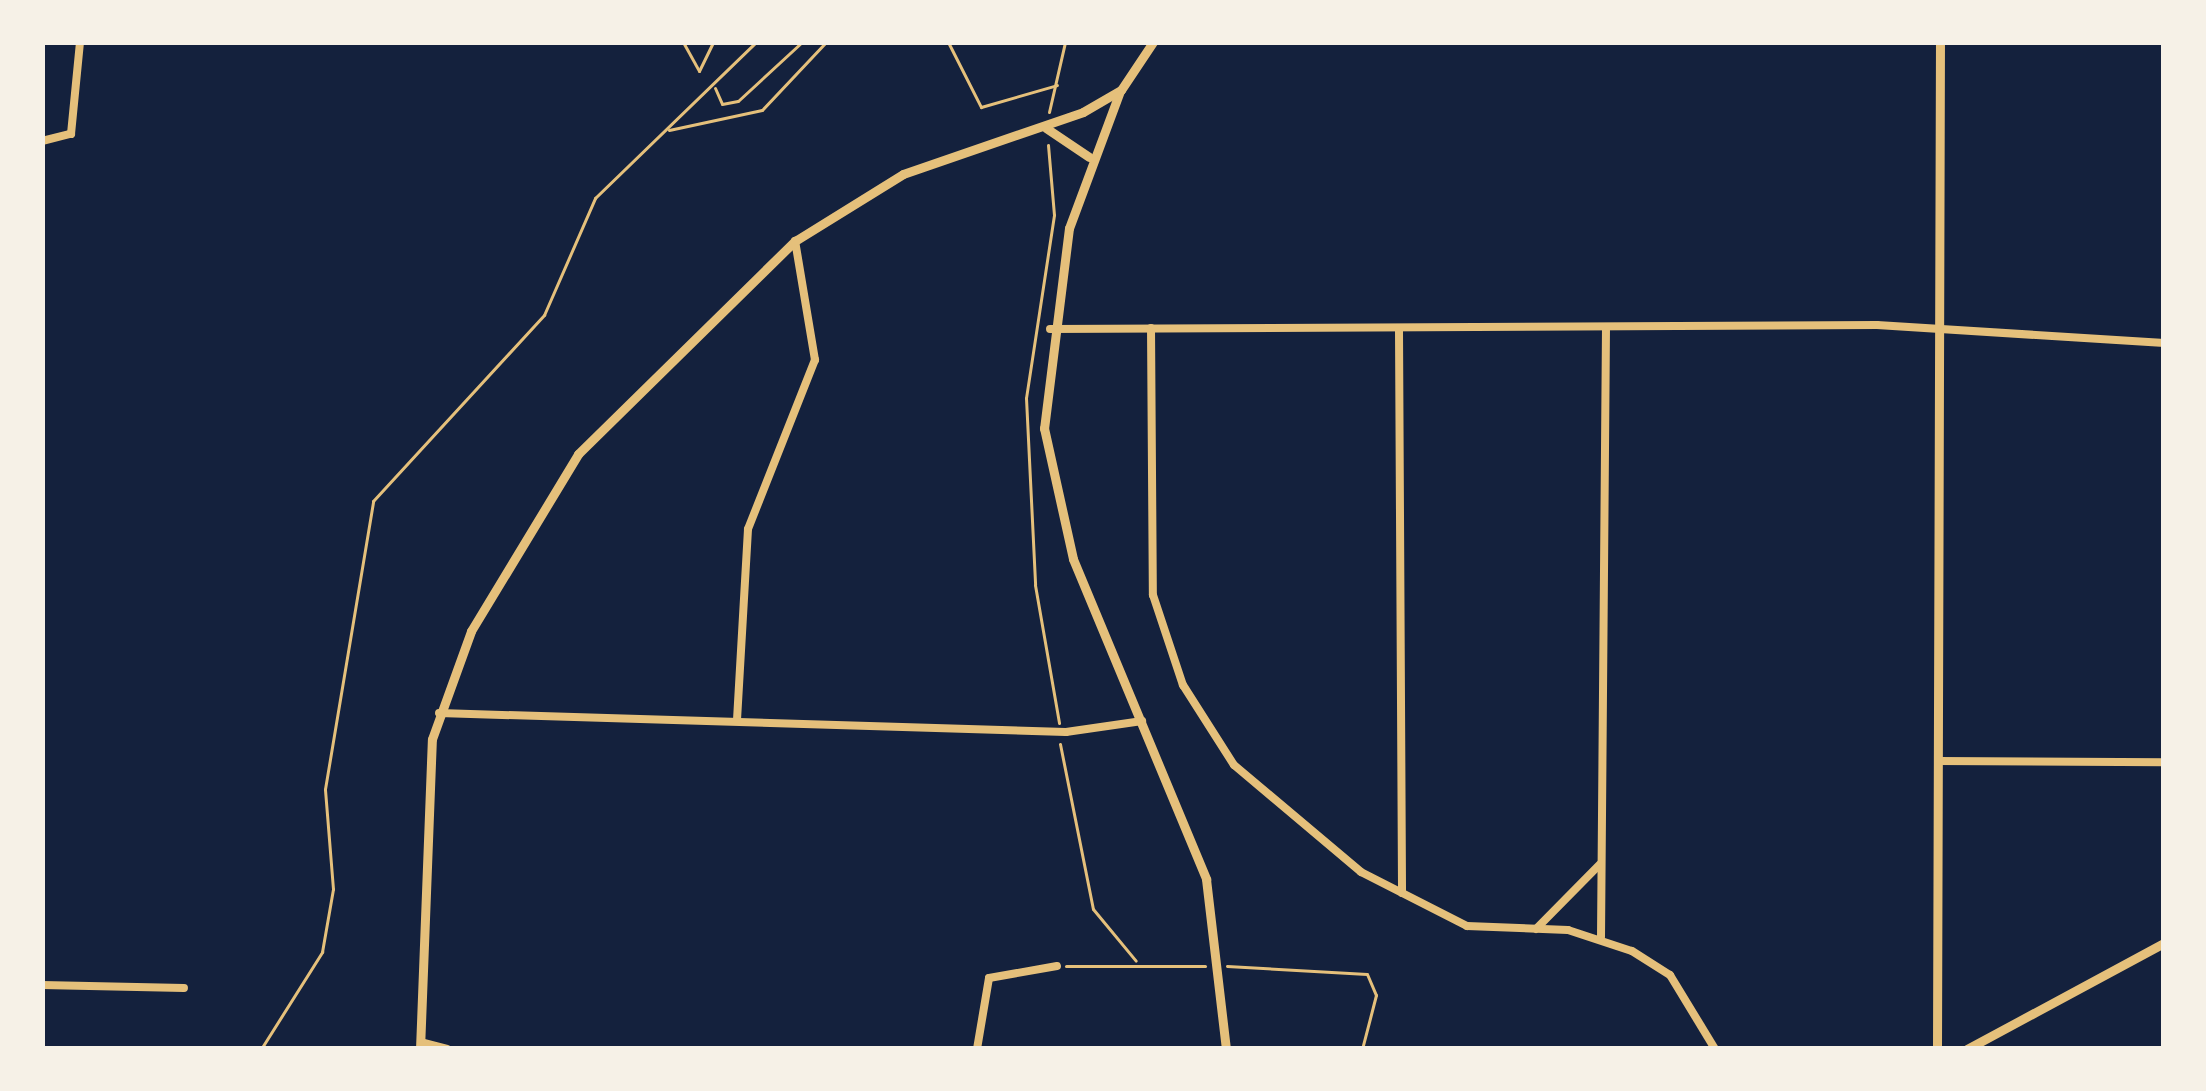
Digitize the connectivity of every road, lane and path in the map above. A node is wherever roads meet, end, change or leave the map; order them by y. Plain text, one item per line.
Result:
1 (80, 42) edge
2 (682, 42) edge
3 (713, 42) edge
4 (756, 42) edge
5 (802, 42) edge
6 (826, 42) edge
7 (948, 42) edge
8 (1065, 42) edge
9 (1153, 42) edge
10 (1940, 42) edge
11 (715, 88) junction
12 (1121, 90) junction
13 (1046, 128) junction
14 (669, 130) junction
15 (42, 141) edge
16 (1089, 158) junction
17 (795, 241) junction
18 (1151, 328) junction
19 (1049, 329) junction
20 (1606, 330) junction
21 (1399, 331) junction
22 (1938, 336) junction
23 (2164, 343) edge
24 (440, 713) junction
25 (737, 720) junction
26 (1142, 721) junction
27 (1937, 761) junction
28 (2164, 762) edge
29 (1601, 862) junction
30 (1402, 893) junction
31 (1536, 929) junction
32 (1601, 937) junction
33 (2164, 943) edge
34 (1058, 966) joint
35 (1204, 966) dead end
36 (1251, 966) dead end
37 (42, 985) edge
38 (184, 988) dead end
39 (421, 1046) edge
40 (261, 1049) edge
41 (447, 1049) edge
42 (977, 1049) edge
43 (1226, 1049) edge
44 (1362, 1049) edge
45 (1715, 1049) edge
46 (1937, 1049) edge
47 (1967, 1049) edge

1 - 15 street
2 - 3 path
4 - 11 path
5 - 11 path
6 - 14 path
7 - 8 path
9 - 12 street
10 - 22 street
11 - 14 path
12 - 13 street
12 - 16 street
13 - 16 street
13 - 17 street
14 - 40 path
16 - 19 street
17 - 24 street
17 - 25 street
18 - 19 street
18 - 21 street
18 - 30 street
19 - 26 street
20 - 21 street
20 - 22 street
20 - 29 street
21 - 30 street
22 - 23 street
22 - 27 street
24 - 25 street
24 - 39 street
25 - 26 street
26 - 43 street
27 - 28 street
27 - 46 street
29 - 31 street
29 - 32 street
30 - 31 street
31 - 32 street
32 - 45 street
33 - 47 street
34 - 35 path
34 - 42 street
36 - 44 path
37 - 38 street
39 - 41 street

